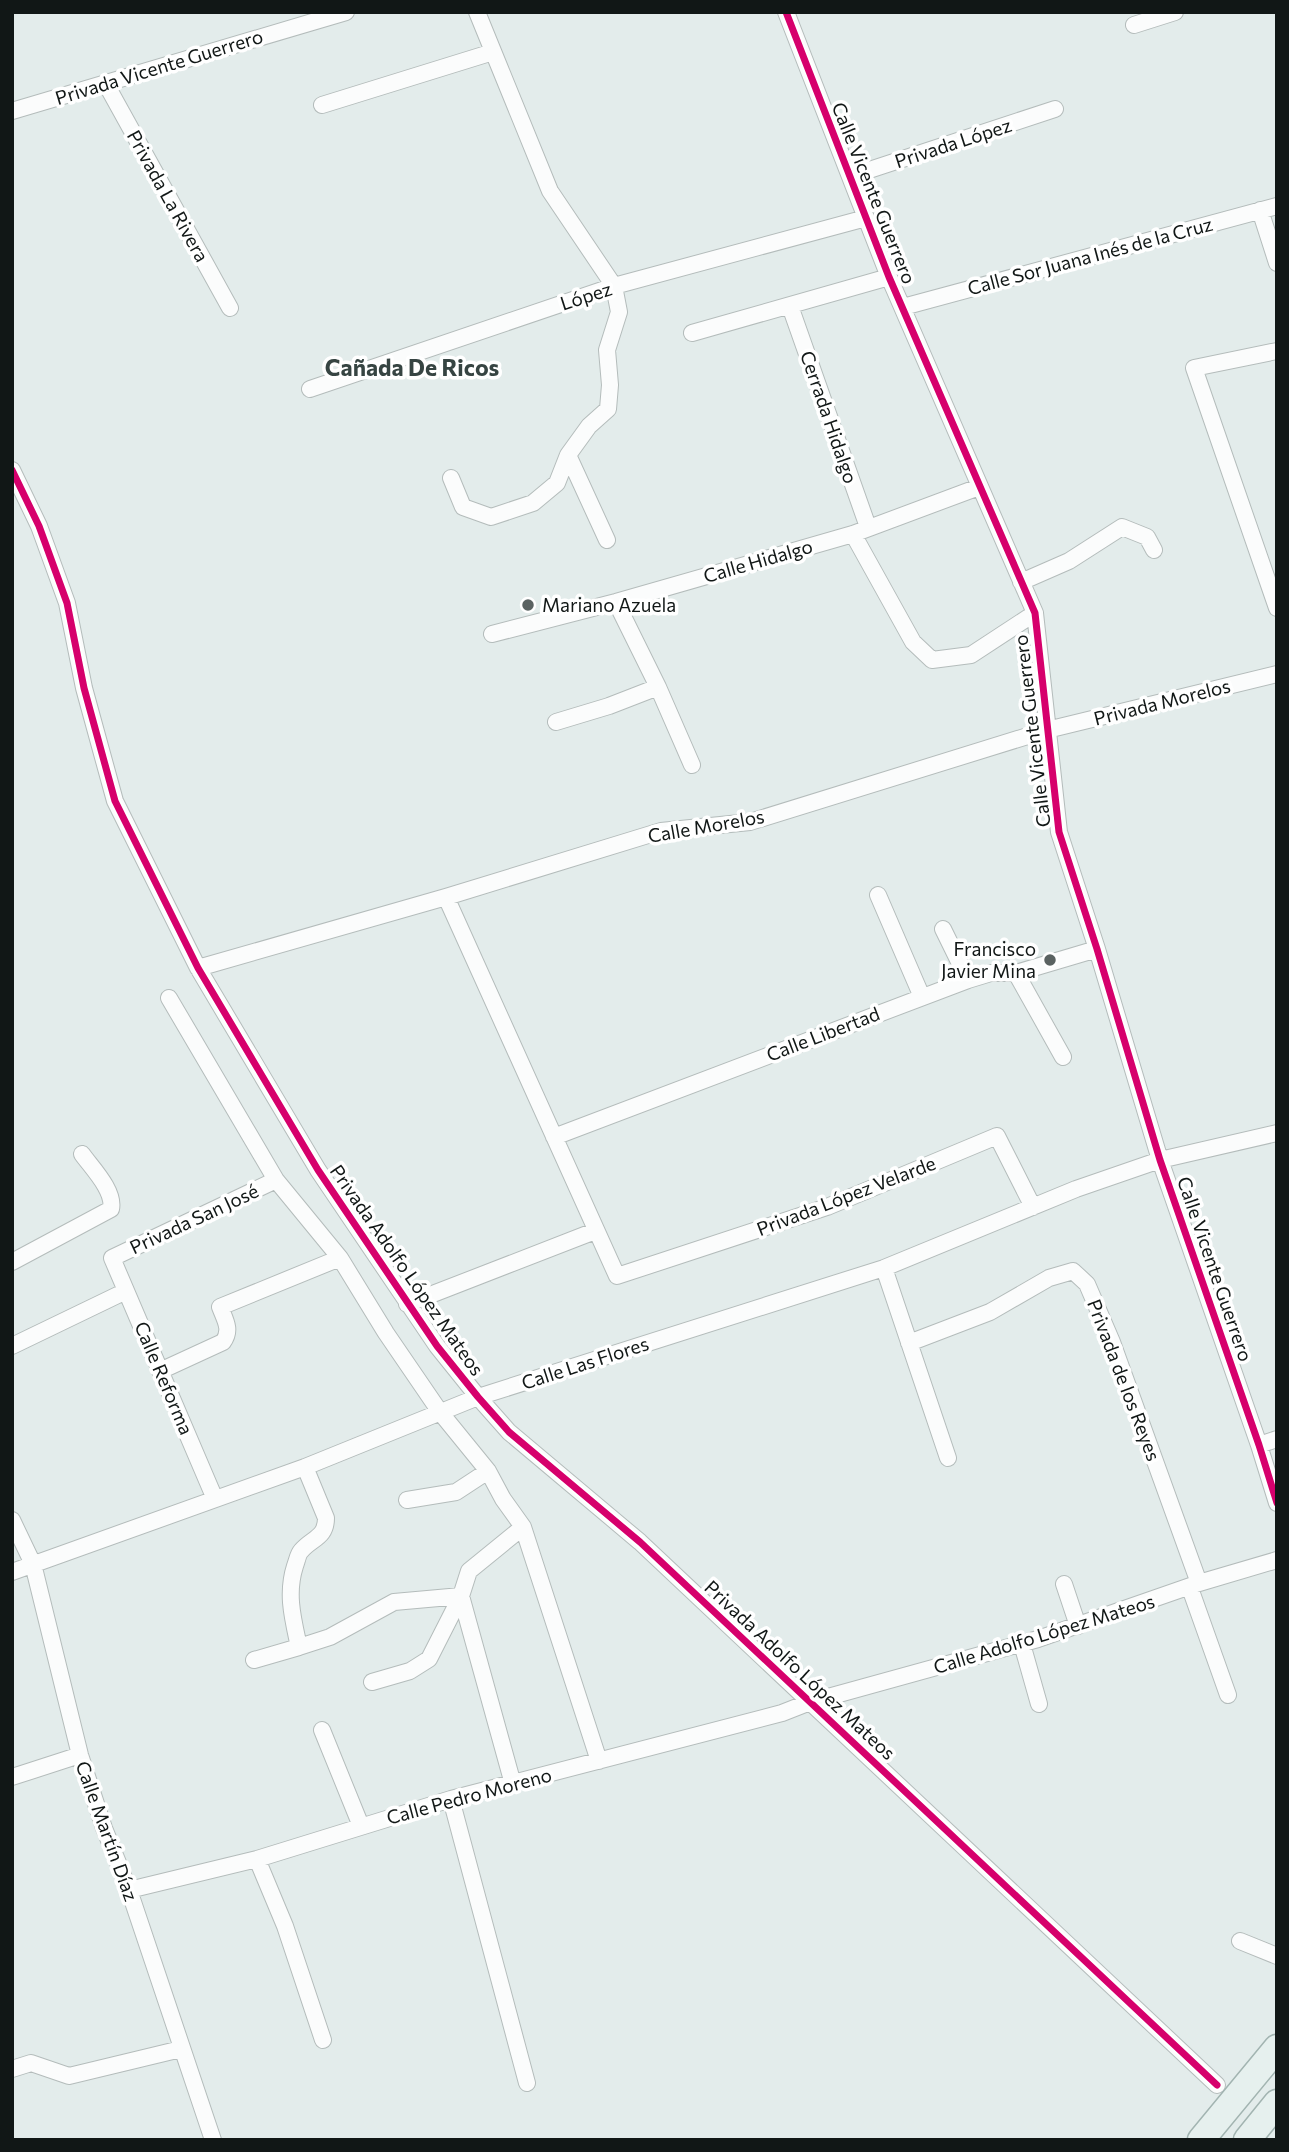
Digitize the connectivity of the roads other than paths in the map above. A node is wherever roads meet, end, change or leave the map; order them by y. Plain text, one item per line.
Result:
1 (346, 12) edge
2 (477, 12) edge
3 (786, 12) edge
4 (1175, 12) edge
5 (310, 17) edge
6 (1134, 25) dead end
7 (493, 52) junction
8 (106, 84) junction
9 (322, 105) dead end
10 (1055, 109) dead end
11 (12, 110) edge
12 (851, 176) junction
13 (1277, 206) edge
14 (1260, 210) junction
15 (866, 218) junction
16 (1277, 263) edge
17 (890, 278) junction
18 (614, 286) junction
19 (790, 306) junction
20 (903, 307) junction
21 (230, 309) dead end
22 (692, 333) dead end
23 (1277, 351) edge
24 (310, 389) dead end
25 (568, 455) junction
26 (12, 470) edge
27 (452, 478) dead end
28 (979, 487) junction
29 (861, 530) junction
30 (607, 540) dead end
31 (1154, 550) dead end
32 (1021, 582) junction
33 (616, 601) junction
34 (1277, 608) edge
35 (1035, 614) junction
36 (492, 634) dead end
37 (1277, 674) edge
38 (658, 687) junction
39 (556, 722) dead end
40 (1047, 730) junction
41 (692, 765) dead end
42 (878, 895) dead end
43 (446, 897) junction
44 (943, 929) dead end
45 (1097, 949) junction
46 (198, 968) junction
47 (1016, 973) junction
48 (968, 980) junction
49 (922, 997) junction
50 (169, 998) dead end
51 (1063, 1057) dead end
52 (1277, 1133) edge
53 (554, 1136) junction
54 (82, 1154) dead end
55 (1160, 1160) junction
56 (276, 1180) junction
57 (1033, 1207) junction
58 (595, 1231) junction
59 (112, 1258) joint
60 (340, 1258) junction
61 (12, 1262) edge
62 (884, 1268) junction
63 (127, 1292) junction
64 (407, 1304) junction
65 (909, 1343) junction
66 (12, 1346) edge
67 (160, 1371) junction
68 (474, 1399) junction
69 (442, 1411) junction
70 (1277, 1439) edge
71 (1259, 1445) junction
72 (948, 1458) dead end
73 (305, 1467) junction
74 (488, 1471) junction
75 (215, 1499) junction
76 (407, 1500) dead end
77 (1277, 1503) edge
78 (12, 1520) edge
79 (523, 1527) junction
80 (1277, 1560) edge
81 (33, 1564) junction
82 (12, 1572) edge
83 (1064, 1584) dead end
84 (1195, 1586) junction
85 (461, 1596) junction
86 (1078, 1626) junction
87 (1022, 1644) junction
88 (299, 1647) junction
89 (254, 1660) dead end
90 (372, 1682) dead end
91 (1228, 1695) dead end
92 (810, 1702) junction
93 (1039, 1704) dead end
94 (322, 1730) dead end
95 (80, 1755) junction
96 (599, 1761) junction
97 (12, 1777) edge
98 (513, 1784) junction
99 (451, 1799) junction
100 (361, 1826) junction
101 (257, 1859) junction
102 (129, 1890) junction
103 (1240, 1941) dead end
104 (1277, 1956) edge
105 (323, 2040) dead end
106 (1277, 2048) edge
107 (181, 2049) junction
108 (12, 2069) edge
109 (527, 2084) dead end
110 (1217, 2085) dead end
111 (1277, 2103) edge
112 (213, 2140) edge
113 (1200, 2140) edge
114 (1247, 2140) edge

1 - 5 street, Privada Vicente Guerrero
2 - 7 street
3 - 12 street, Calle Vicente Guerrero
4 - 6 street
5 - 8 street, Privada Vicente Guerrero
7 - 9 street
7 - 18 street
8 - 11 street, Privada Vicente Guerrero
8 - 21 street, Privada La Rivera
10 - 12 street, Privada López
12 - 15 street, Calle Vicente Guerrero
13 - 14 street, Calle Sor Juana Inés de la Cruz
14 - 16 street
14 - 20 street, Calle Sor Juana Inés de la Cruz
15 - 17 street, Calle Vicente Guerrero
15 - 18 street, López
17 - 19 street
17 - 20 street, Calle Vicente Guerrero
18 - 24 street, López
18 - 25 street
19 - 22 street
19 - 29 street, Cerrada Hidalgo
20 - 28 street, Calle Vicente Guerrero
23 - 34 street
25 - 27 street
25 - 30 street
26 - 46 street, Privada Adolfo López Mateos
28 - 29 street, Calle Hidalgo
28 - 32 street, Calle Vicente Guerrero
29 - 33 street, Calle Hidalgo
29 - 35 street, Cerrada Hidalgo
31 - 32 street
32 - 35 street, Calle Vicente Guerrero
33 - 36 street, Calle Hidalgo
33 - 38 street
35 - 40 street, Calle Vicente Guerrero
37 - 40 street, Privada Morelos
38 - 39 street
38 - 41 street
40 - 43 street, Calle Morelos
40 - 45 street, Calle Vicente Guerrero
42 - 49 street
43 - 46 street, Calle Morelos
43 - 53 street
44 - 48 street
45 - 47 street, Calle Libertad
45 - 55 street, Calle Vicente Guerrero
46 - 64 street, Privada Adolfo López Mateos
47 - 48 street, Calle Libertad
47 - 51 street
48 - 49 street, Calle Libertad
49 - 53 street, Calle Libertad
50 - 56 street
52 - 55 street, Calle Las Flores
53 - 58 street
54 - 61 street
55 - 57 street, Calle Las Flores
55 - 71 street, Calle Vicente Guerrero
56 - 59 street, Privada San José
56 - 60 street
57 - 58 street, Privada López Velarde
57 - 62 street, Calle Las Flores
58 - 64 street
59 - 63 street, Calle Reforma
60 - 67 street
60 - 69 street
62 - 65 street
62 - 68 street, Calle Las Flores
63 - 66 street
63 - 67 street, Calle Reforma
64 - 68 street, Privada Adolfo López Mateos
65 - 72 street
65 - 84 street, Privada de los Reyes
67 - 75 street, Calle Reforma
68 - 69 street, Calle Las Flores
68 - 92 street, Privada Adolfo López Mateos
69 - 73 street, Calle Las Flores
69 - 74 street
70 - 71 street
71 - 77 street, Calle Vicente Guerrero
73 - 75 street, Calle Las Flores
73 - 88 street
74 - 76 street
74 - 79 street
75 - 81 street, Calle Las Flores
78 - 81 street, Calle Martín Díaz
79 - 85 street
79 - 96 street
80 - 84 street, Calle Adolfo López Mateos
81 - 82 street, Calle Las Flores
81 - 95 street, Calle Martín Díaz
83 - 86 street
84 - 86 street, Calle Adolfo López Mateos
84 - 91 street
85 - 88 street
85 - 90 street
85 - 98 street
86 - 87 street, Calle Adolfo López Mateos
87 - 92 street, Calle Adolfo López Mateos
87 - 93 street
88 - 89 street
92 - 96 street, Calle Pedro Moreno
92 - 110 street, Privada Adolfo López Mateos
94 - 100 street
95 - 97 street
95 - 102 street, Calle Martín Díaz
96 - 98 street, Calle Pedro Moreno
98 - 99 street, Calle Pedro Moreno
99 - 100 street, Calle Pedro Moreno
99 - 109 street
100 - 101 street, Calle Pedro Moreno
101 - 102 street, Calle Pedro Moreno
101 - 105 street
102 - 107 street, Calle Martín Díaz
103 - 104 street
106 - 113 main road
107 - 108 street
107 - 112 street, Calle Martín Díaz
111 - 114 main road

